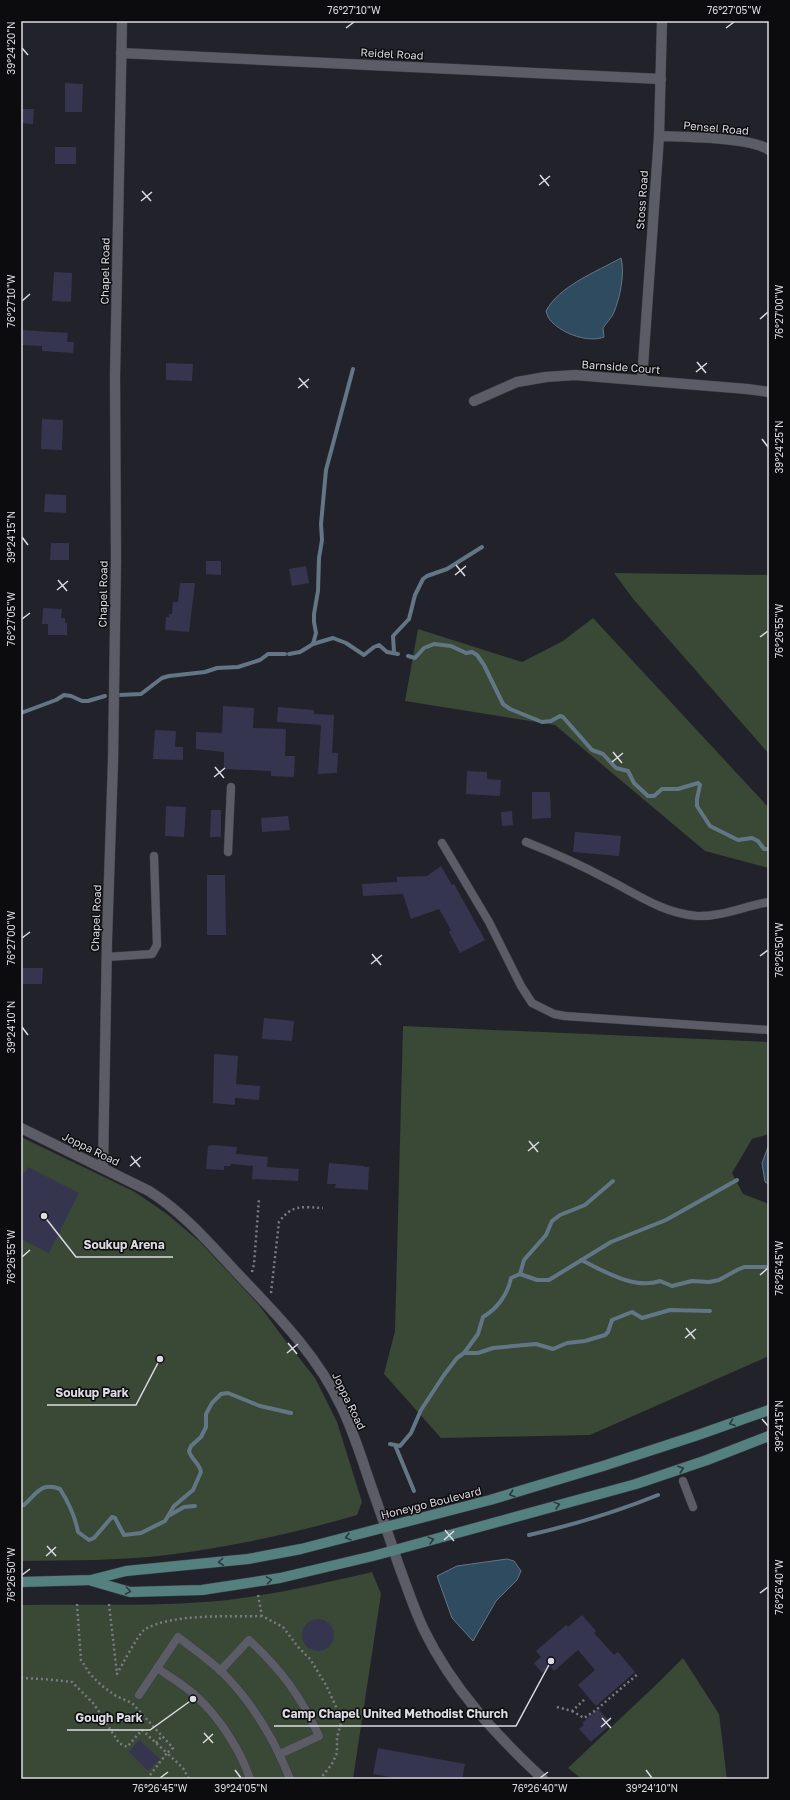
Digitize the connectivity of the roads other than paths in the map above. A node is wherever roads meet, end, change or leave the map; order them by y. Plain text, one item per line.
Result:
1 (122, 21) edge
2 (662, 21) edge
3 (121, 53) junction
4 (661, 79) junction
5 (659, 136) junction
6 (769, 150) edge
7 (642, 380) junction
8 (769, 392) edge
9 (474, 401) dead end
10 (231, 787) dead end
11 (526, 842) dead end
12 (442, 843) dead end
13 (228, 852) dead end
14 (154, 856) dead end
15 (769, 902) edge
16 (107, 957) junction
17 (769, 1030) edge
18 (21, 1128) edge
19 (103, 1168) junction
20 (769, 1410) edge
21 (769, 1436) edge
22 (683, 1481) dead end
23 (693, 1508) dead end
24 (386, 1527) junction
25 (394, 1550) junction
26 (91, 1580) junction
27 (21, 1582) edge
28 (157, 1668) junction
29 (220, 1671) junction
30 (139, 1695) dead end
31 (280, 1754) junction
32 (250, 1779) edge
33 (290, 1779) edge
34 (543, 1779) edge

1 - 3 street, Chapel Road
2 - 4 street, Stoss Road
3 - 4 street, Reidel Road
3 - 16 street, Chapel Road
4 - 5 street, Stoss Road
5 - 6 street, Pensel Road
5 - 7 street, Stoss Road
7 - 8 street, Barnside Court
7 - 9 street, Barnside Court
10 - 13 lane
11 - 15 lane
12 - 17 lane
14 - 16 lane
16 - 19 street, Chapel Road
18 - 19 street, Joppa Road
19 - 24 street, Joppa Road
20 -> 24 main road, Honeygo Boulevard
25 -> 21 main road, Honeygo Boulevard
22 - 23 lane
24 - 25 street, Joppa Road
24 -> 26 main road, Honeygo Boulevard
26 -> 25 main road, Honeygo Boulevard
25 - 34 street, Joppa Road
26 - 27 main road, Honeygo Boulevard
28 - 29 lane
28 - 30 lane
28 - 32 lane
29 - 31 lane
29 - 31 lane
31 - 33 lane

